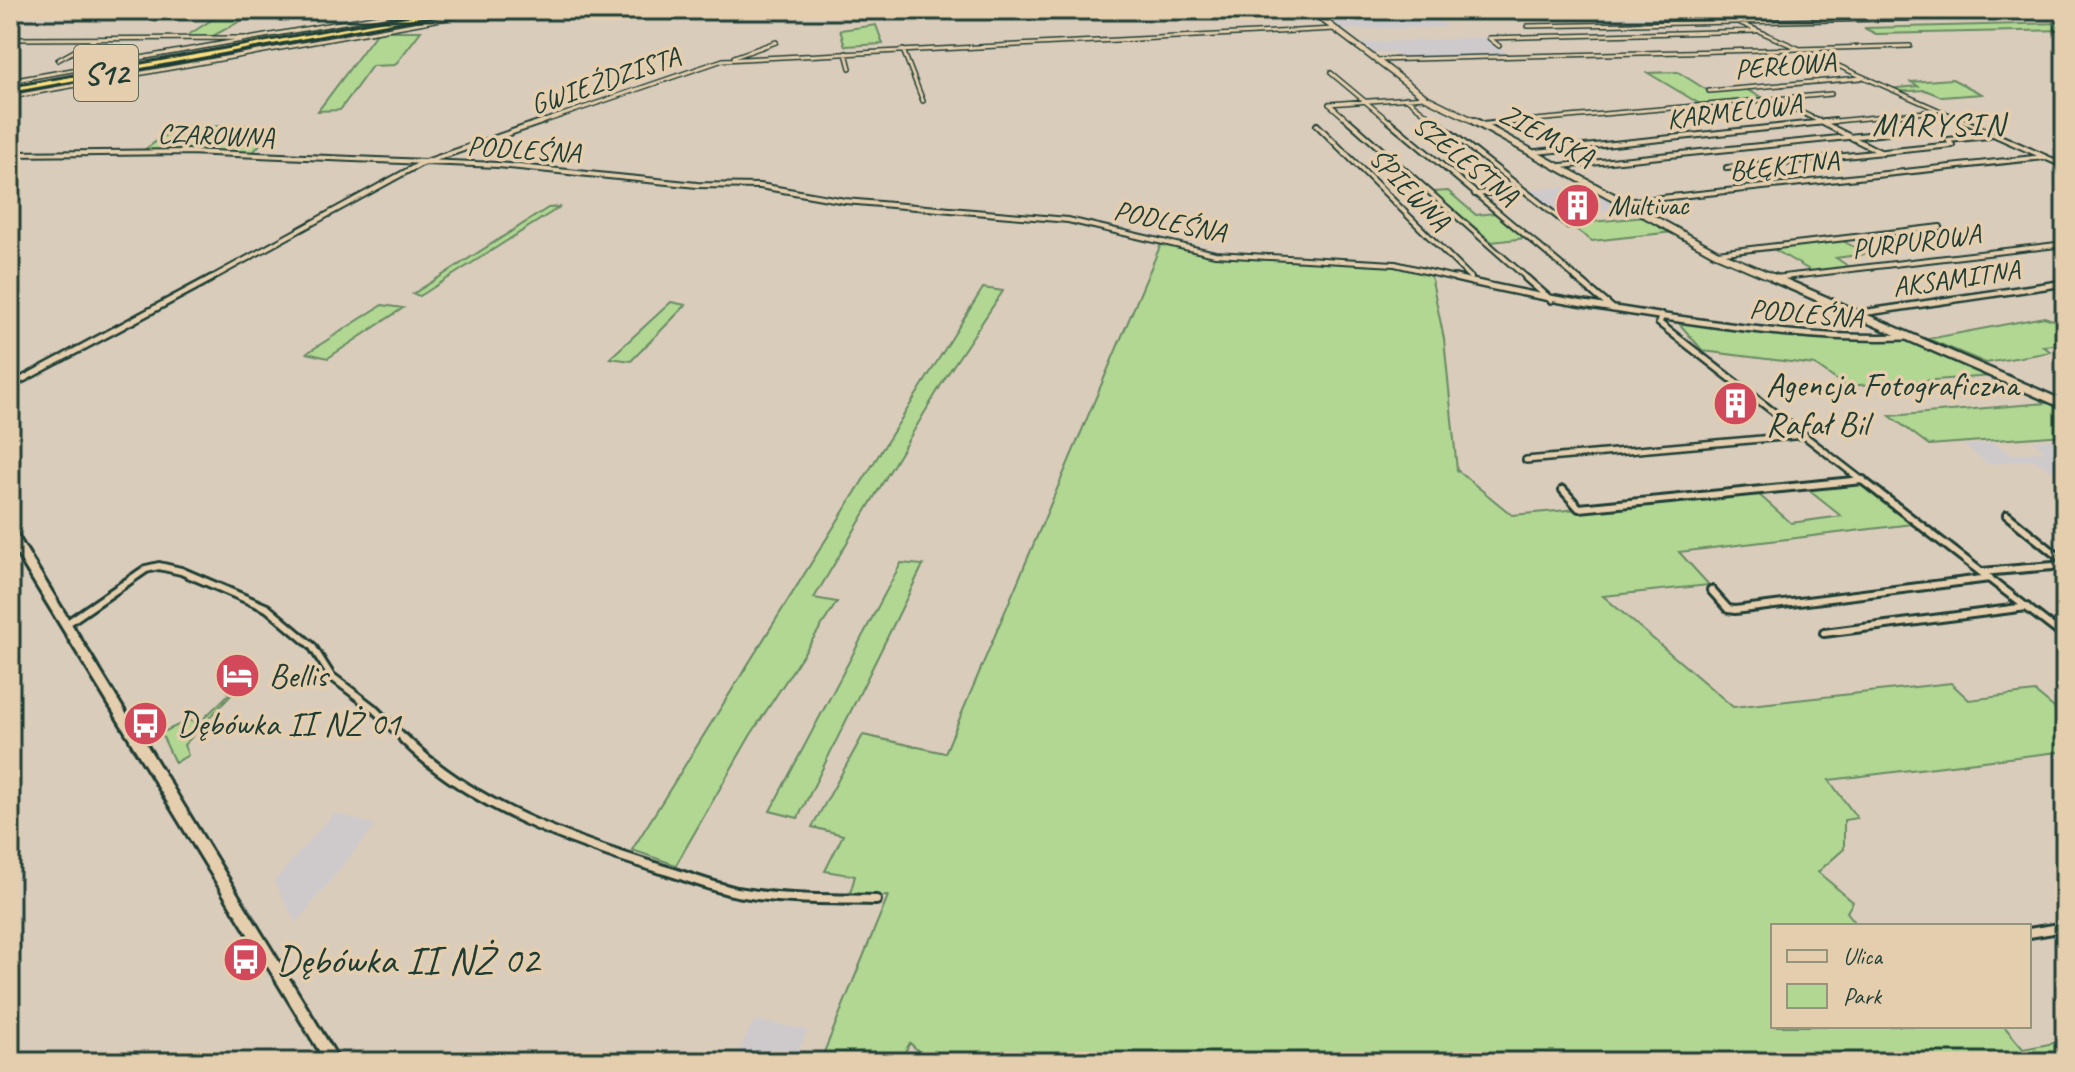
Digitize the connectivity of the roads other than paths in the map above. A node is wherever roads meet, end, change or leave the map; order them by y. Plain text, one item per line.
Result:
1 (413, 10) edge
2 (445, 10) edge
3 (455, 10) edge
4 (491, 10) edge
5 (1310, 10) edge
6 (1713, 11) edge
7 (1680, 13) dead end
8 (406, 18) junction
9 (1937, 18) dead end
10 (1737, 22) junction
11 (1528, 26) dead end
12 (1335, 29) junction
13 (1758, 31) junction
14 (97, 38) junction
15 (10, 39) edge
16 (249, 40) junction
17 (776, 42) dead end
18 (1499, 46) dead end
19 (1910, 46) dead end
20 (903, 50) junction
21 (1802, 51) junction
22 (846, 53) junction
23 (726, 59) junction
24 (58, 60) dead end
25 (1376, 60) junction
26 (850, 68) dead end
27 (1331, 73) dead end
28 (1864, 78) junction
29 (10, 81) edge
30 (10, 89) edge
31 (1709, 91) dead end
32 (1831, 94) dead end
33 (10, 97) edge
34 (1425, 97) junction
35 (1406, 98) junction
36 (1773, 99) junction
37 (923, 101) dead end
38 (1364, 101) junction
39 (1936, 111) junction
40 (1819, 121) junction
41 (1317, 125) dead end
42 (1482, 125) junction
43 (1888, 133) dead end
44 (1993, 136) junction
45 (1850, 137) junction
46 (1536, 152) junction
47 (1882, 153) junction
48 (10, 154) edge
49 (2044, 157) junction
50 (420, 164) junction
51 (1561, 166) junction
52 (2065, 166) edge
53 (1727, 168) dead end
54 (1522, 190) junction
55 (1475, 194) junction
56 (1624, 202) junction
57 (1568, 225) dead end
58 (1940, 227) dead end
59 (2065, 244) edge
60 (1716, 253) junction
61 (1771, 279) junction
62 (1474, 281) junction
63 (2065, 283) edge
64 (1551, 300) junction
65 (1613, 309) junction
66 (1644, 313) junction
67 (1853, 314) junction
68 (1662, 315) junction
69 (1659, 323) junction
70 (1907, 337) junction
71 (10, 386) edge
72 (2065, 405) edge
73 (1805, 435) junction
74 (1526, 460) dead end
75 (1863, 480) junction
76 (1563, 490) dead end
77 (2007, 515) dead end
78 (10, 533) edge
79 (2065, 563) edge
80 (1982, 572) junction
81 (1990, 578) junction
82 (1711, 590) dead end
83 (2027, 607) junction
84 (66, 624) junction
85 (1824, 633) dead end
86 (2065, 637) edge
87 (876, 900) dead end
88 (2065, 927) edge
89 (2031, 933) edge
90 (333, 1062) edge

1 - 16 street
2 - 8 highway, S12
3 - 8 highway, S12
4 - 33 street
5 - 12 street, ZIEMSKA
6 - 7 street
6 - 10 street
8 - 30 highway, S12
9 - 10 street
10 - 11 street
10 - 13 street
12 - 20 street, GWIEŹDZISTA
12 - 25 street, ZIEMSKA
13 - 18 street
13 - 21 street
14 - 15 street
14 - 16 street
14 - 24 street
16 - 29 street
17 - 23 street
19 - 21 street
20 - 22 street, GWIEŹDZISTA
20 - 37 street
21 - 25 street
21 - 28 street
22 - 23 street, GWIEŹDZISTA
22 - 26 street
23 - 50 street, GWIEŹDZISTA
25 - 34 street, ZIEMSKA
27 - 38 street, SZELESTNA
28 - 31 street, PERŁOWA
28 - 39 street
32 - 36 street
34 - 35 street
34 - 42 street, ZIEMSKA
35 - 38 street
35 - 54 street
36 - 40 street
36 - 42 street
38 - 55 street, SZELESTNA
38 - 64 street
39 - 40 street, KARMELOWA
39 - 44 street
40 - 45 street
40 - 46 street, KARMELOWA
41 - 62 street, ŚPIEWNA
42 - 46 street, ZIEMSKA
43 - 45 street
44 - 47 street
44 - 49 street
45 - 47 street
45 - 51 street
46 - 51 street, ZIEMSKA
47 - 53 street
48 - 50 street, CZAROWNA
49 - 52 street
49 - 56 street, BŁĘKITNA
50 - 62 street, PODLEŚNA
50 - 71 street
51 - 56 street, ZIEMSKA
54 - 55 street
54 - 57 street
55 - 65 street, SZELESTNA
56 - 60 street, ZIEMSKA
58 - 60 street
59 - 61 street, PURPUROWA
60 - 61 street, ZIEMSKA
61 - 67 street, ZIEMSKA
62 - 64 street, PODLEŚNA
63 - 67 street, AKSAMITNA
64 - 65 street, PODLEŚNA
65 - 66 street, PODLEŚNA
66 - 68 street, PODLEŚNA
66 - 69 street
67 - 70 street, ZIEMSKA
68 - 69 street
68 - 70 street, PODLEŚNA
69 - 73 street
70 - 72 street, ZIEMSKA
73 - 74 street
73 - 75 street
75 - 76 street
75 - 80 street
77 - 79 street
78 - 84 street
79 - 80 street
80 - 81 street
81 - 82 street
81 - 83 street
83 - 85 street
83 - 86 street
84 - 87 street
84 - 90 street
88 - 89 street

